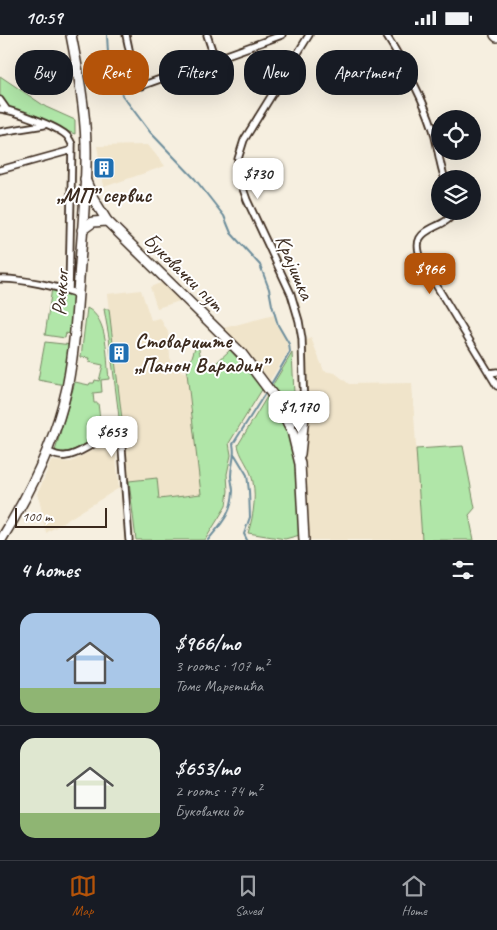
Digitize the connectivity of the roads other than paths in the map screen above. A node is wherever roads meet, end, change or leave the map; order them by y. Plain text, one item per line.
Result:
1 (72, 35) edge
2 (126, 35) edge
3 (207, 35) edge
4 (282, 35) edge
5 (309, 35) edge
6 (386, 35) edge
7 (212, 50) edge
8 (234, 52) edge
9 (159, 80) edge
10 (0, 100) edge
11 (0, 109) edge
12 (7, 110) junction
13 (46, 125) junction
14 (0, 132) edge
15 (72, 150) junction
16 (0, 170) edge
17 (443, 170) edge
18 (85, 179) junction
19 (447, 220) edge
20 (107, 221) junction
21 (82, 230) junction
22 (0, 279) edge
23 (73, 292) junction
24 (497, 372) edge
25 (489, 373) junction
26 (497, 386) edge
27 (304, 417) junction
28 (287, 421) junction
29 (47, 451) junction
30 (300, 464) junction
31 (1, 540) edge
32 (129, 540) edge
33 (304, 540) edge

1 - 18 main road, Рачког
2 - 9 street
3 - 7 street
4 - 8 street
5 - 27 street, Крајишка
6 - 17 street
10 - 12 street
11 - 12 street
12 - 13 street
13 - 14 street
13 - 15 street
15 - 16 street
15 - 23 street
18 - 20 main road, Буковачки пут
18 - 21 main road, Рачког
19 - 25 street
20 - 21 main road
20 - 28 main road, Буковачки пут
21 - 23 main road, Рачког
22 - 23 street
23 - 29 main road, Рачког
24 - 25 street
25 - 26 street
27 - 28 street
27 - 30 main road
28 - 30 main road, Буковачки пут
29 - 31 main road, Рачког
29 - 32 street
30 - 33 main road, Буковачки пут

